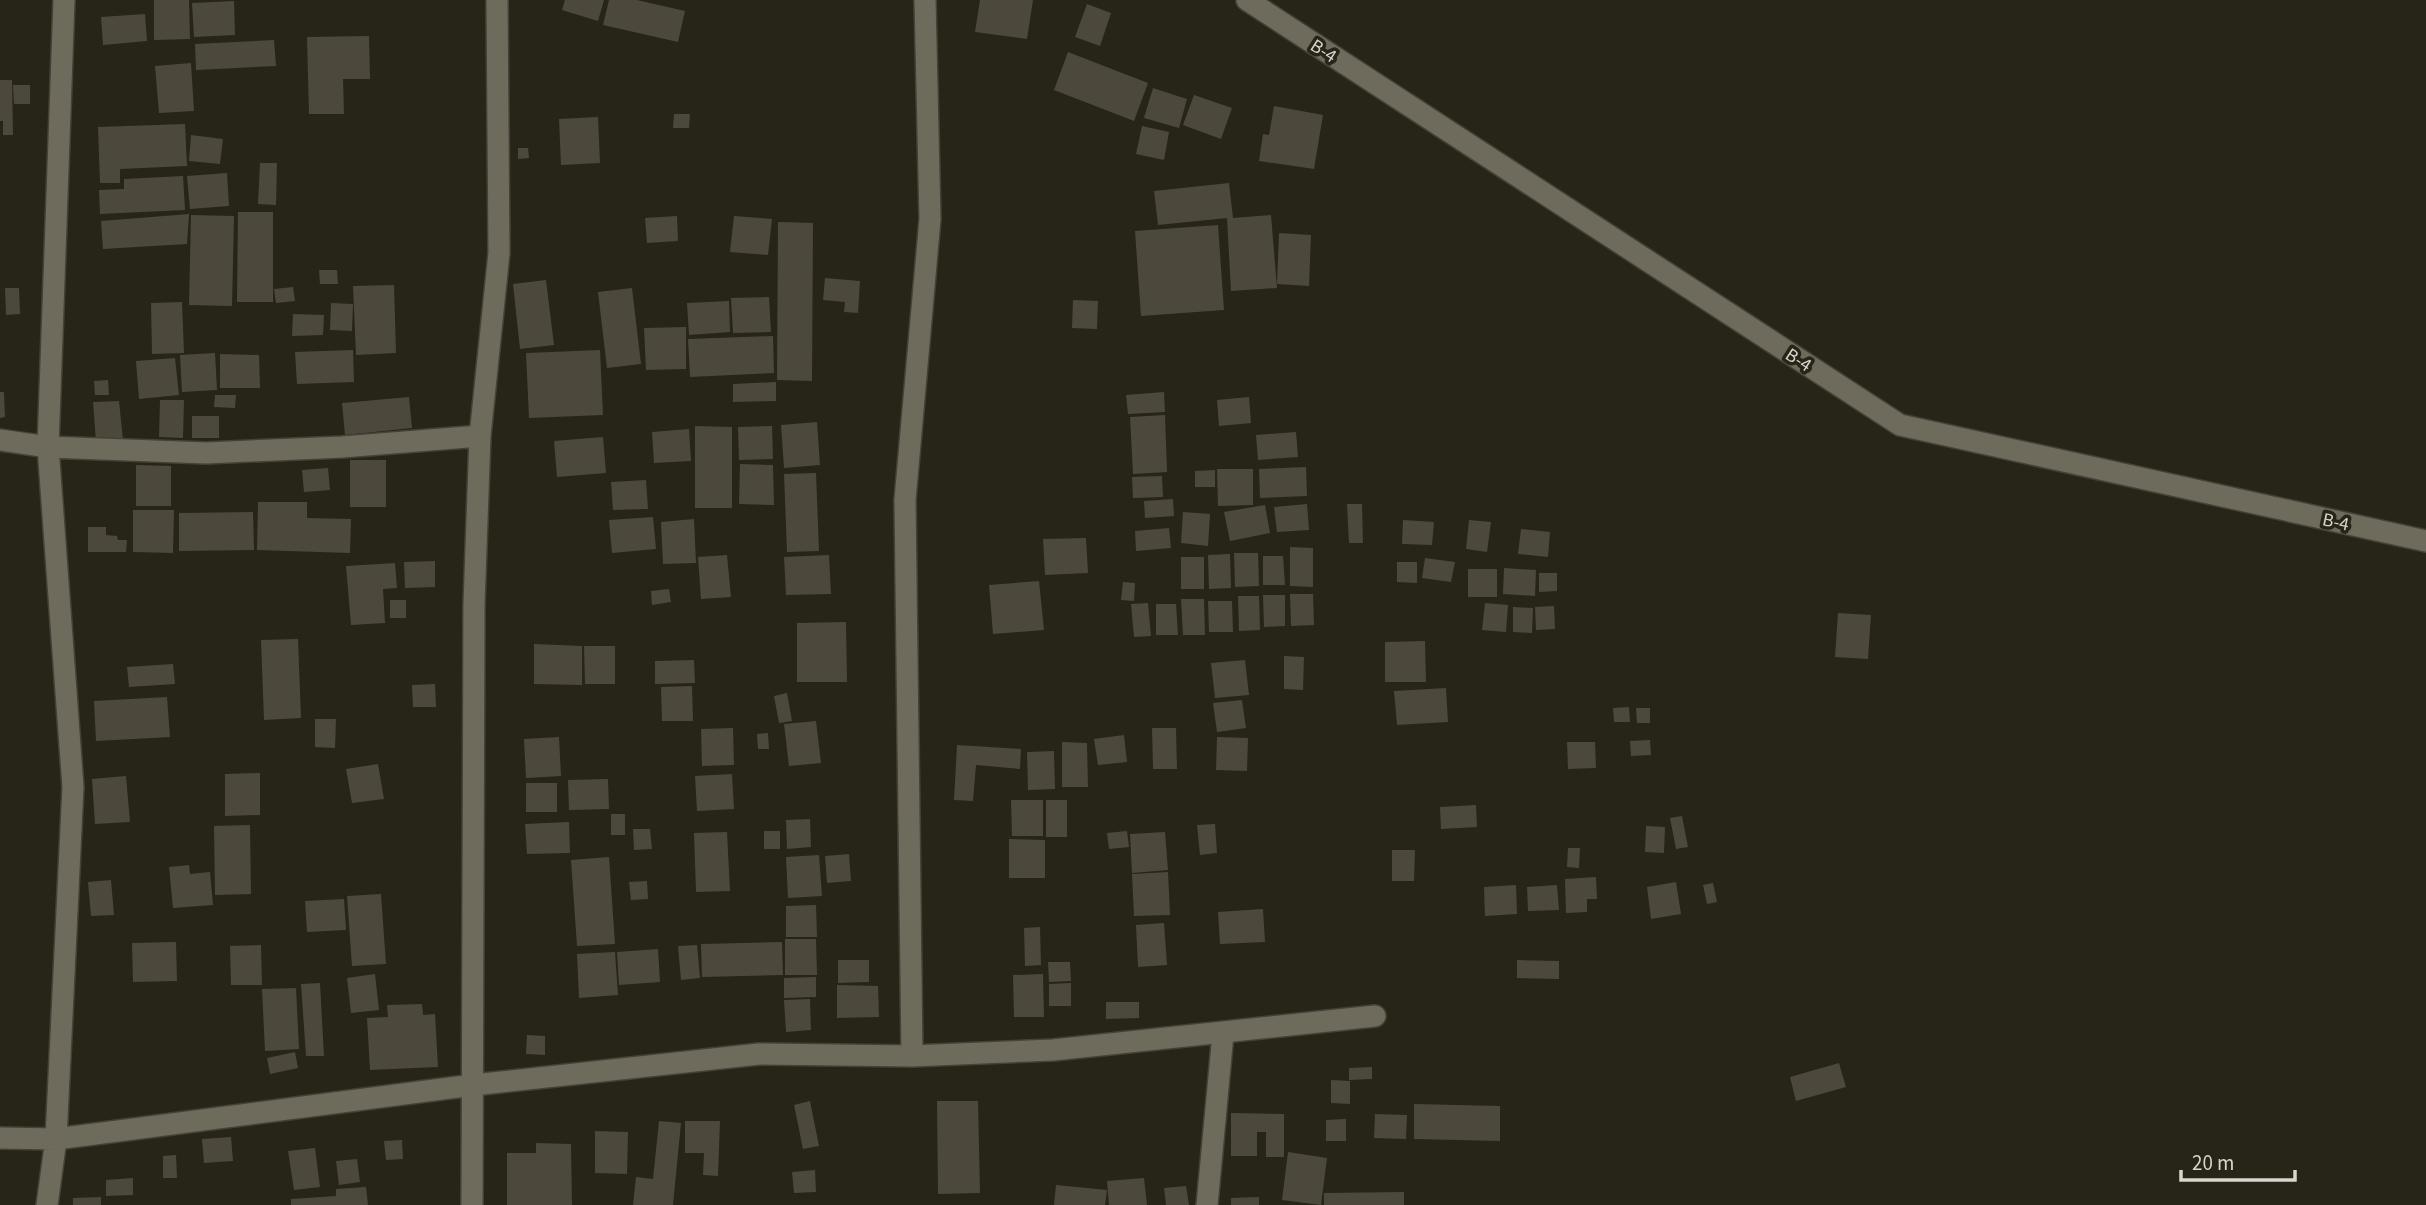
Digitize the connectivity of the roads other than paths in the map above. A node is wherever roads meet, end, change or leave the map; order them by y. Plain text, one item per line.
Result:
1 (64, 0) edge
2 (496, 0) edge
3 (925, 0) edge
4 (1247, 0) edge
5 (480, 436) junction
6 (0, 440) edge
7 (48, 447) junction
8 (2426, 541) edge
9 (1376, 1016) dead end
10 (1223, 1034) junction
11 (912, 1056) junction
12 (473, 1085) junction
13 (0, 1138) edge
14 (55, 1139) junction
15 (47, 1205) edge
16 (472, 1205) edge
17 (1207, 1205) edge

1 - 7 street
2 - 5 street
3 - 11 street
4 - 8 street, B-4
5 - 7 street
5 - 12 street
6 - 7 street
7 - 14 street
9 - 10 street
10 - 11 street
10 - 17 street
11 - 12 street
12 - 14 street
12 - 16 street
13 - 14 street
14 - 15 street

